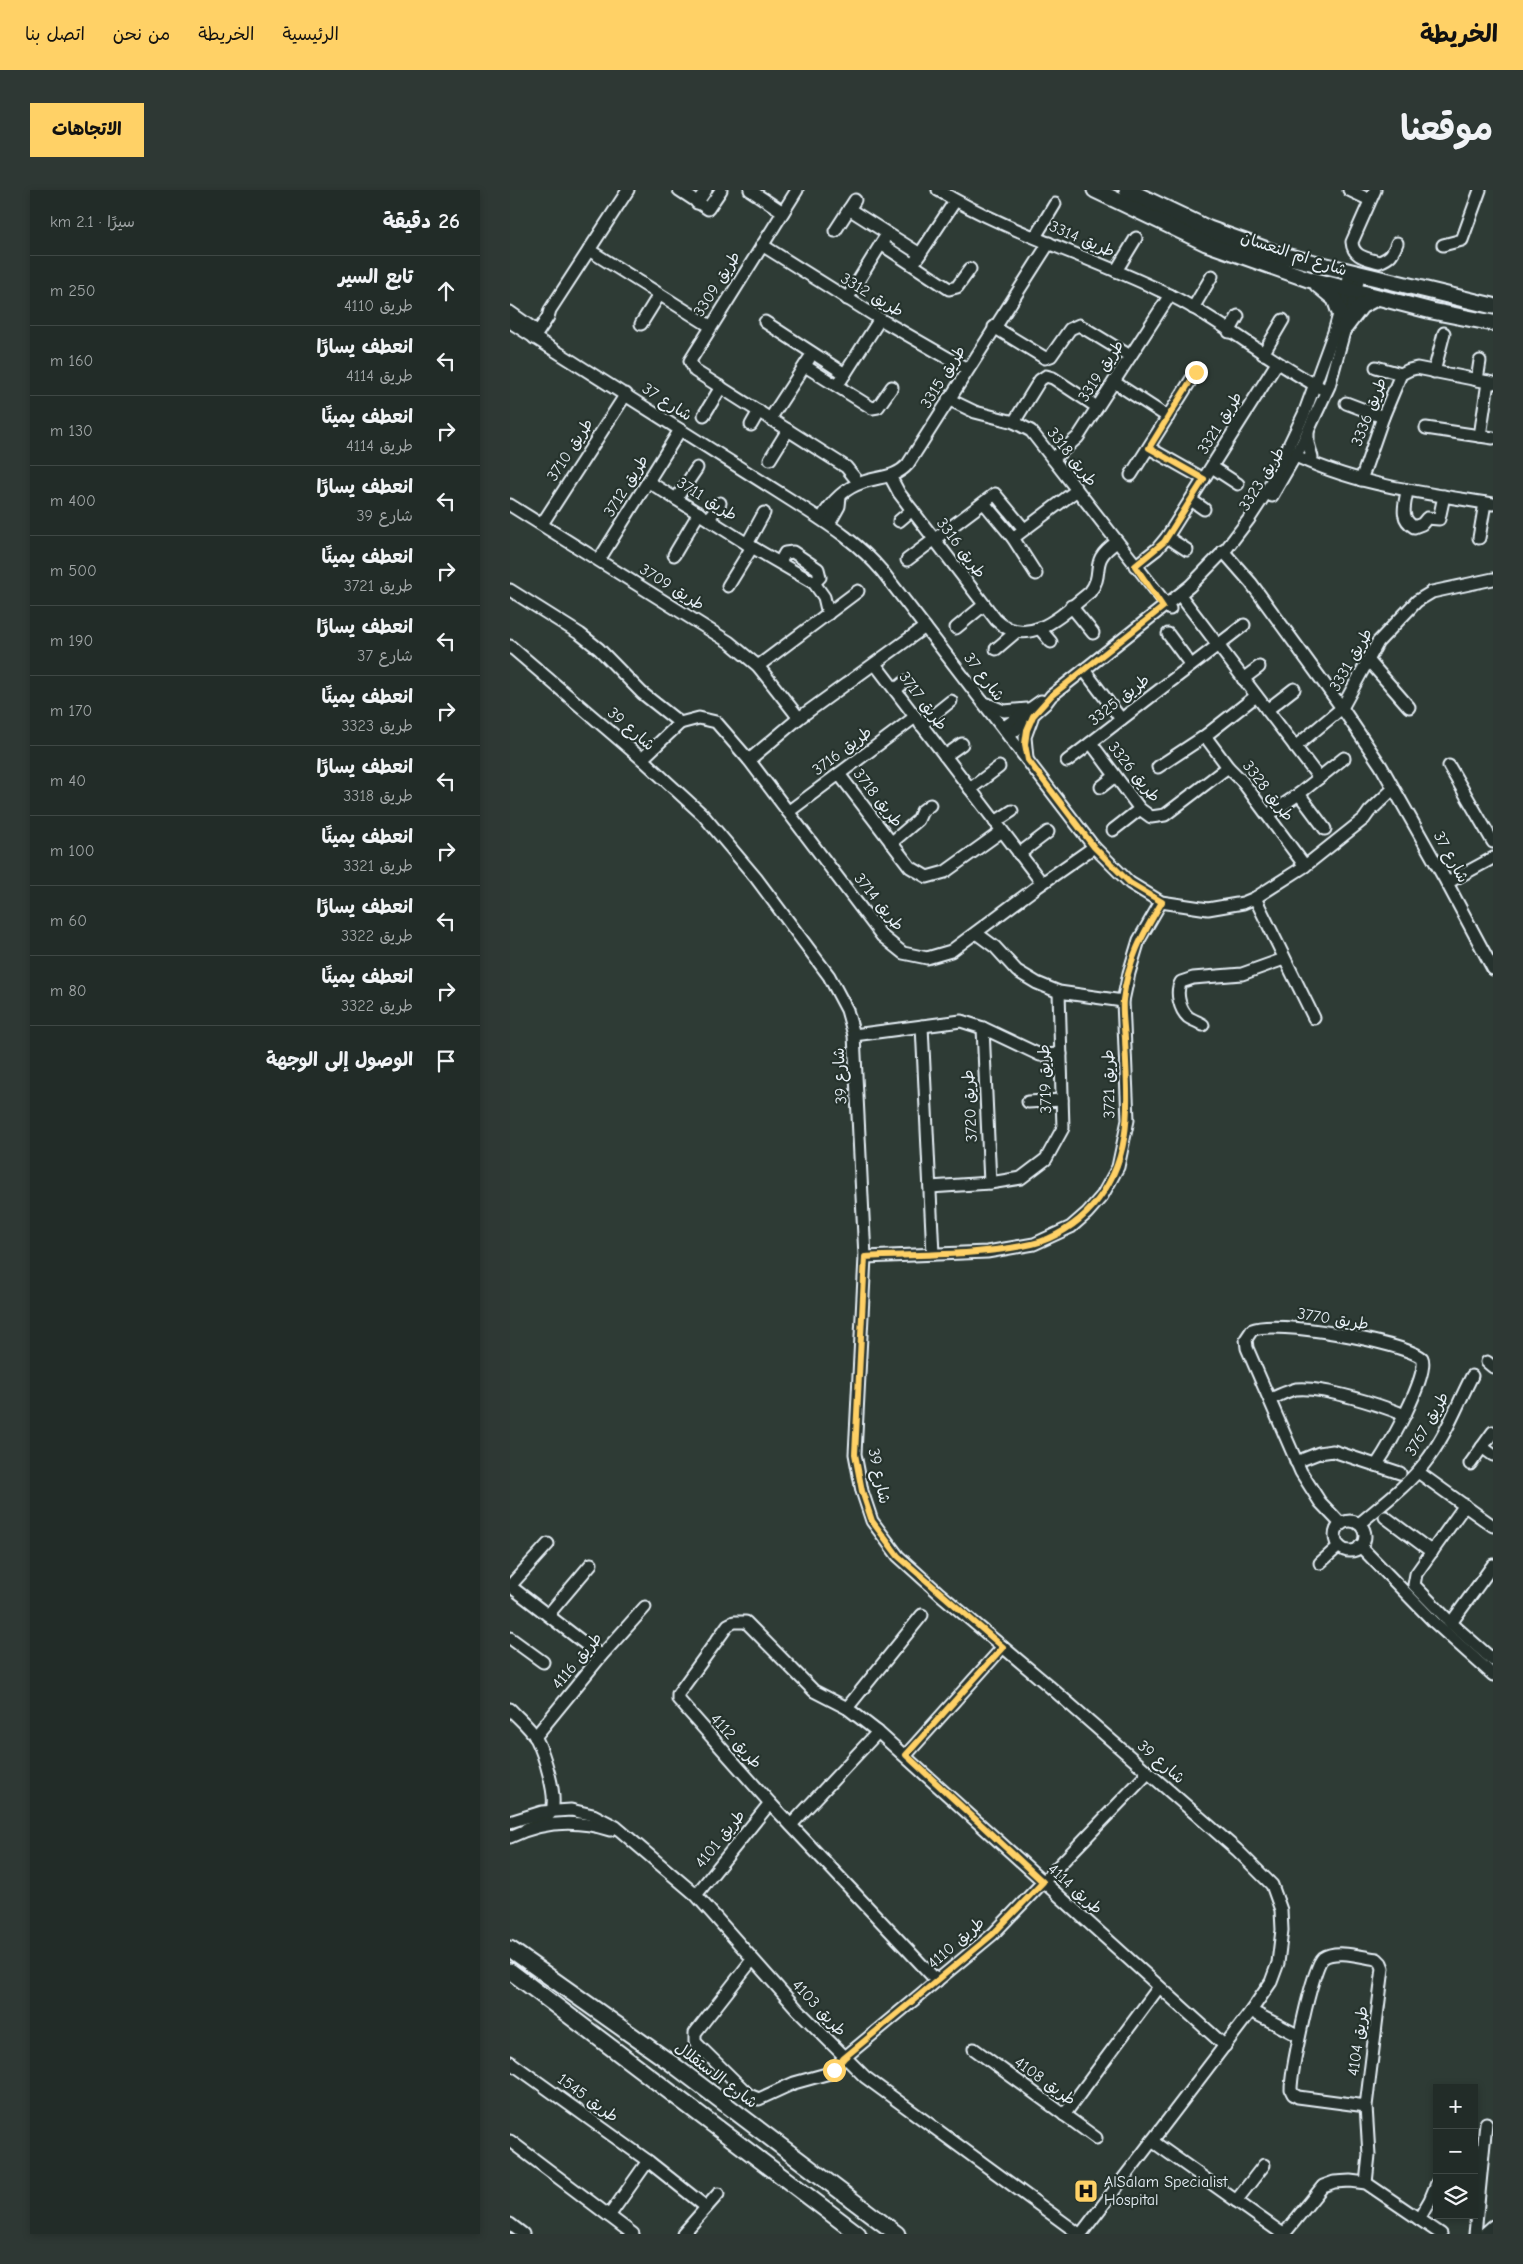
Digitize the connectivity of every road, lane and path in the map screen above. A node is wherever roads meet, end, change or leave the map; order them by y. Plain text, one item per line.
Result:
1 (628, 190) edge
2 (679, 190) edge
3 (706, 190) edge
4 (721, 190) edge
5 (750, 190) edge
6 (796, 190) edge
7 (938, 190) edge
8 (1094, 190) edge
9 (1127, 190) edge
10 (1349, 190) edge
11 (1480, 190) edge
12 (1372, 195) edge
13 (955, 201) junction
14 (698, 203) junction
15 (1055, 204) dead end
16 (783, 212) junction
17 (835, 232) dead end
18 (888, 234) junction
19 (1035, 236) junction
20 (1136, 238) dead end
21 (1049, 243) junction
22 (1396, 243) dead end
23 (881, 244) junction
24 (762, 245) junction
25 (1442, 245) dead end
26 (589, 250) junction
27 (920, 254) junction
28 (913, 265) junction
29 (970, 269) dead end
30 (1116, 270) junction
31 (1212, 276) dead end
32 (1308, 279) junction
33 (1354, 282) junction
34 (659, 295) junction
35 (1170, 295) junction
36 (1376, 298) junction
37 (847, 299) junction
38 (1193, 308) junction
39 (1493, 308) edge
40 (1340, 313) junction
41 (546, 314) junction
42 (1238, 316) dead end
43 (513, 317) edge
44 (880, 319) junction
45 (1283, 320) dead end
46 (765, 322) dead end
47 (1493, 323) edge
48 (641, 324) dead end
49 (710, 326) junction
50 (994, 327) junction
51 (1345, 328) junction
52 (1229, 332) junction
53 (534, 333) junction
54 (1444, 333) dead end
55 (813, 353) junction
56 (1263, 354) junction
57 (1130, 356) junction
58 (1480, 361) dead end
59 (1277, 363) junction
60 (805, 366) junction
61 (1376, 367) dead end
62 (967, 369) junction
63 (1196, 372) dead end
64 (1434, 372) junction
65 (845, 374) junction
66 (1402, 374) junction
67 (1317, 381) junction
68 (1114, 382) junction
69 (1486, 382) edge
70 (838, 386) junction
71 (892, 386) dead end
72 (1328, 386) junction
73 (721, 388) junction
74 (626, 394) junction
75 (948, 399) junction
76 (1346, 403) dead end
77 (1097, 407) junction
78 (759, 412) junction
79 (704, 415) dead end
80 (1168, 416) junction
81 (1383, 417) junction
82 (770, 418) junction
83 (1014, 422) junction
84 (751, 425) dead end
85 (1426, 428) dead end
86 (680, 430) junction
87 (788, 430) junction
88 (1309, 430) junction
89 (1480, 436) junction
90 (1493, 438) edge
91 (1149, 448) junction
92 (1293, 451) junction
93 (770, 459) dead end
94 (1053, 460) junction
95 (1311, 460) junction
96 (1212, 467) junction
97 (697, 468) dead end
98 (1288, 469) junction
99 (1131, 475) dead end
100 (890, 476) junction
101 (1204, 479) junction
102 (1361, 480) junction
103 (649, 482) junction
104 (859, 483) junction
105 (1238, 484) dead end
106 (1076, 490) junction
107 (1408, 490) junction
108 (1444, 496) junction
109 (676, 499) junction
110 (836, 499) junction
111 (1191, 500) junction
112 (720, 503) dead end
113 (984, 503) junction
114 (1489, 504) edge
115 (510, 505) edge
116 (805, 509) junction
117 (1204, 509) dead end
118 (912, 510) junction
119 (764, 513) dead end
120 (704, 516) junction
121 (899, 521) dead end
122 (825, 522) junction
123 (542, 524) junction
124 (1024, 529) junction
125 (1167, 537) junction
126 (1012, 538) junction
127 (1479, 538) dead end
128 (935, 541) junction
129 (1116, 542) junction
130 (750, 546) junction
131 (1187, 550) dead end
132 (674, 555) dead end
133 (1223, 556) junction
134 (598, 560) junction
135 (907, 560) dead end
136 (1139, 570) junction
137 (1036, 574) dead end
138 (1493, 579) edge
139 (728, 586) dead end
140 (510, 590) edge
141 (858, 591) dead end
142 (1183, 599) junction
143 (984, 605) junction
144 (1071, 606) junction
145 (1167, 608) junction
146 (828, 614) junction
147 (1244, 625) dead end
148 (925, 627) junction
149 (956, 628) dead end
150 (1040, 630) junction
151 (1016, 632) junction
152 (1093, 633) dead end
153 (1168, 634) dead end
154 (1051, 642) dead end
155 (1218, 644) junction
156 (510, 646) edge
157 (996, 649) dead end
158 (1368, 660) junction
159 (875, 664) junction
160 (1191, 665) junction
161 (758, 666) junction
162 (1258, 667) dead end
163 (1084, 670) junction
164 (1243, 679) junction
165 (906, 681) dead end
166 (1294, 689) dead end
167 (895, 690) junction
168 (1256, 696) junction
169 (951, 701) dead end
170 (982, 701) junction
171 (1409, 707) dead end
172 (1342, 708) junction
173 (1267, 710) junction
174 (1031, 712) junction
175 (799, 718) junction
176 (1121, 719) junction
177 (918, 721) junction
178 (680, 723) junction
179 (1006, 732) junction
180 (1205, 736) junction
181 (1091, 743) junction
182 (962, 744) dead end
183 (1295, 747) junction
184 (945, 756) junction
185 (1344, 758) dead end
186 (642, 759) junction
187 (749, 760) junction
188 (1028, 760) junction
189 (1066, 761) dead end
190 (1381, 766) junction
191 (1449, 766) dead end
192 (999, 767) dead end
193 (1158, 767) dead end
194 (1228, 767) junction
195 (838, 774) junction
196 (1115, 776) junction
197 (1319, 778) junction
198 (1101, 787) dead end
199 (970, 789) junction
200 (1396, 793) junction
201 (1300, 794) junction
202 (930, 805) dead end
203 (1374, 807) junction
204 (1140, 809) junction
205 (1012, 810) dead end
206 (788, 812) junction
207 (1268, 815) junction
208 (1364, 819) junction
209 (999, 827) junction
210 (1325, 829) dead end
211 (1113, 830) dead end
212 (1048, 832) dead end
213 (1493, 842) edge
214 (891, 843) junction
215 (1094, 847) junction
216 (1019, 854) junction
217 (1493, 858) edge
218 (1305, 866) junction
219 (1042, 883) junction
220 (1447, 883) junction
221 (1255, 898) junction
222 (1162, 902) junction
223 (976, 933) junction
224 (1284, 959) junction
225 (1493, 969) edge
226 (1059, 992) junction
227 (1123, 1001) junction
228 (1314, 1018) dead end
229 (1203, 1025) dead end
230 (922, 1026) junction
231 (983, 1028) junction
232 (854, 1035) junction
233 (1061, 1054) junction
234 (1062, 1100) junction
235 (1028, 1102) dead end
236 (990, 1183) junction
237 (930, 1188) junction
238 (933, 1254) junction
239 (865, 1257) junction
240 (1472, 1376) dead end
241 (1270, 1399) junction
242 (1405, 1415) junction
243 (1493, 1432) edge
244 (1482, 1448) junction
245 (1493, 1456) edge
246 (1296, 1462) junction
247 (1377, 1464) junction
248 (1470, 1464) dead end
249 (1418, 1472) junction
250 (1400, 1473) dead end
251 (1465, 1505) junction
252 (1385, 1517) dead end
253 (1492, 1522) edge
254 (1341, 1524) junction
255 (1359, 1524) junction
256 (548, 1544) dead end
257 (1340, 1546) junction
258 (1360, 1546) junction
259 (1432, 1552) junction
260 (1320, 1563) dead end
261 (591, 1564) dead end
262 (1493, 1566) edge
263 (645, 1607) dead end
264 (548, 1615) junction
265 (922, 1615) dead end
266 (1450, 1623) junction
267 (510, 1638) edge
268 (1003, 1647) junction
269 (601, 1656) junction
270 (1493, 1660) edge
271 (543, 1662) dead end
272 (1493, 1675) edge
273 (847, 1708) junction
274 (510, 1709) edge
275 (878, 1732) junction
276 (535, 1737) junction
277 (906, 1755) junction
278 (1148, 1773) junction
279 (770, 1803) junction
280 (552, 1811) junction
281 (510, 1822) edge
282 (566, 1822) junction
283 (791, 1825) junction
284 (526, 1830) junction
285 (627, 1836) junction
286 (510, 1837) edge
287 (1043, 1882) junction
288 (696, 1895) junction
289 (510, 1948) edge
290 (752, 1960) junction
291 (510, 1971) edge
292 (516, 1979) edge
293 (937, 1981) junction
294 (1160, 1987) junction
295 (1251, 2011) junction
296 (1299, 2036) junction
297 (1225, 2046) junction
298 (974, 2049) dead end
299 (844, 2058) junction
300 (510, 2062) edge
301 (1366, 2106) junction
302 (1064, 2115) junction
303 (1486, 2123) dead end
304 (1096, 2138) dead end
305 (1152, 2141) junction
306 (511, 2142) edge
307 (648, 2161) junction
308 (1264, 2165) dead end
309 (1366, 2183) junction
310 (1433, 2193) edge
311 (718, 2194) dead end
312 (1236, 2201) junction
313 (706, 2208) junction
314 (609, 2216) junction
315 (1419, 2219) junction
316 (510, 2224) edge
317 (1493, 2226) edge
318 (523, 2234) edge
319 (633, 2234) edge
320 (683, 2234) edge
321 (858, 2234) edge
322 (897, 2234) edge
323 (1080, 2234) edge
324 (1283, 2234) edge
325 (1441, 2234) edge
326 (1475, 2234) edge
327 (1484, 2234) edge

1 - 26 street
2 - 14 street
3 - 14 street
4 - 14 street
5 - 16 street
6 - 16 street, طريق 3309
7 - 13 street, طريق 3314
8 - 32 main road, شارع ام النعسان
9 - 33 main road, شارع ام النعسان
10 - 12 street
11 - 25 street
12 - 22 street
13 - 19 street, طريق 3314
13 - 27 street
15 - 19 street, طريق 3314
16 - 24 street, طريق 3309
17 - 18 street
18 - 23 street
18 - 27 street
19 - 21 street, طريق 3314
20 - 30 street, طريق 3314
21 - 30 street, طريق 3314
21 - 50 street, طريق 3315
23 - 28 street
23 - 37 street
24 - 37 street, طريق 3312
24 - 49 street, طريق 3309
26 - 34 street
26 - 41 street
27 - 28 street
28 - 29 street
30 - 35 street, طريق 3314
31 - 38 street
32 - 33 main road, شارع ام النعسان
32 - 40 main road
33 - 36 main road, شارع ام النعسان
33 - 39 main road, شارع ام النعسان
33 - 40 street, طريق 3323
33 - 51 street, طريق 3323
34 - 48 street
34 - 49 street
35 - 38 street, طريق 3314
35 - 57 street, طريق 3319
36 - 47 main road, شارع ام النعسان
36 - 51 main road
37 - 44 street, طريق 3312
38 - 52 street, طريق 3314
40 - 67 street, طريق 3323
41 - 43 street
41 - 53 street
42 - 52 street
43 - 53 street, شارع 37
44 - 62 street, طريق 3312
44 - 65 street
45 - 56 street
46 - 55 street
49 - 73 street, طريق 3309
50 - 57 street
50 - 62 street, طريق 3315
51 - 72 street, طريق 3323
52 - 56 street, طريق 3314
53 - 74 street, شارع 37
54 - 64 street
55 - 60 street
55 - 65 street
56 - 59 street, طريق 3314
57 - 68 street, طريق 3319
58 - 69 street
59 - 67 street, طريق 3314
59 - 96 street, طريق 3321
60 - 70 street
60 - 82 street
61 - 66 street
62 - 75 street, طريق 3315
63 - 80 street
64 - 66 street, طريق 3336
64 - 69 street, طريق 3336
65 - 70 street
66 - 81 street, طريق 3336
67 - 72 street, طريق 3314
67 - 92 street, طريق 3323
68 - 77 street, طريق 3319
68 - 80 street
69 - 89 street
70 - 71 street
72 - 88 street, طريق 3323
73 - 78 street, طريق 3309
73 - 79 street
74 - 86 street, شارع 37
74 - 123 street, طريق 3710
75 - 83 street, طريق 3318
75 - 100 street, طريق 3315
76 - 81 street
77 - 83 street
77 - 94 street, طريق 3319
78 - 82 street, طريق 3309
78 - 84 street
80 - 91 street
81 - 102 street, طريق 3336
82 - 87 street, طريق 3309
83 - 94 street, طريق 3318
85 - 89 street
86 - 103 street, طريق 3712
86 - 116 street, شارع 37
87 - 93 street
87 - 104 street, طريق 3309
88 - 92 street, طريق 3323
88 - 95 street
89 - 90 street
91 - 99 street
91 - 101 street
92 - 95 street
92 - 98 street, طريق 3323
92 - 133 street, طريق 3323
94 - 106 street, طريق 3318
95 - 98 street
95 - 102 street
96 - 101 street, طريق 3321
96 - 105 street
97 - 109 street
98 - 133 street, طريق 3323
100 - 104 street, طريق 3315
100 - 118 street, طريق 3316
101 - 111 street, طريق 3321
102 - 107 street
103 - 109 street, طريق 3711
103 - 134 street, طريق 3712
104 - 110 street, طريق 3315
106 - 124 street
106 - 129 street, طريق 3318
107 - 108 street
107 - 108 street
108 - 114 street
109 - 120 street, طريق 3711
110 - 116 street, طريق 3315
110 - 122 street
111 - 117 street
111 - 125 street, طريق 3321
112 - 120 street
113 - 124 street
113 - 126 street
113 - 128 street
114 - 127 street
115 - 123 street, طريق 3709
116 - 122 street, شارع 37
118 - 121 street
118 - 128 street, طريق 3316
119 - 130 street, طريق 3711
120 - 130 street, طريق 3711
120 - 132 street
122 - 148 street, شارع 37
123 - 134 street, طريق 3709
124 - 126 street
125 - 131 street
125 - 136 street, طريق 3321
126 - 137 street
128 - 135 street
128 - 143 street, طريق 3316
129 - 136 street, طريق 3318
129 - 144 street
130 - 139 street, طريق 3711
130 - 146 street, طريق 3711
133 - 142 street, طريق 3323
133 - 145 street, طريق 3323
133 - 172 street
134 - 161 street, طريق 3709
136 - 145 street, طريق 3318
138 - 158 street, طريق 3331
140 - 178 street
141 - 146 street
142 - 145 street, طريق 3323
142 - 155 street
143 - 149 street
143 - 151 street, طريق 3316
144 - 150 street
144 - 152 street
145 - 163 street, طريق 3323
146 - 161 street
147 - 155 street, طريق 3325
148 - 159 street
148 - 170 street, شارع 37
150 - 151 street
150 - 154 street
151 - 157 street
153 - 160 street
155 - 160 street, طريق 3325
155 - 164 street
156 - 186 street, شارع 39
158 - 171 street
158 - 172 street, طريق 3331
159 - 167 street, طريق 3717
159 - 175 street
160 - 176 street, طريق 3325
161 - 175 street, طريق 3709
162 - 164 street
163 - 174 street, طريق 3323
163 - 176 street
164 - 168 street
165 - 167 street
166 - 173 street
167 - 177 street, طريق 3717
168 - 173 street
168 - 180 street
169 - 177 street, طريق 3716
170 - 174 street
170 - 179 street, شارع 37
172 - 183 street
172 - 190 street
173 - 183 street
174 - 179 street, طريق 3323
174 - 188 street, طريق 3323
175 - 187 street
176 - 181 street, طريق 3325
177 - 184 street, طريق 3717
177 - 195 street, طريق 3716
178 - 186 street
178 - 187 street, طريق 3714
179 - 188 street, شارع 37
180 - 193 street
180 - 194 street, طريق 3328
181 - 189 street, طريق 3325
181 - 196 street, طريق 3326
182 - 184 street, طريق 3717
183 - 197 street
184 - 199 street, طريق 3717
185 - 197 street
186 - 232 street, شارع 39
187 - 206 street, طريق 3714
188 - 215 street, شارع 37
190 - 200 street
190 - 203 street
191 - 213 street
192 - 199 street
194 - 204 street, طريق 3326
194 - 207 street, طريق 3328
195 - 206 street, طريق 3716
195 - 214 street, طريق 3718
196 - 198 street
196 - 204 street, طريق 3326
197 - 201 street
199 - 209 street, طريق 3717
200 - 203 street, شارع 37
200 - 208 street, شارع 37
200 - 220 street, شارع 37
201 - 207 street
201 - 210 street
202 - 214 street, طريق 3718
203 - 208 street, شارع 37
204 - 211 street
205 - 209 street
206 - 223 street, طريق 3714
207 - 218 street, طريق 3328
208 - 218 street, شارع 37
209 - 214 street, طريق 3718
209 - 216 street, طريق 3717
212 - 216 street
215 - 219 street, طريق 3714
215 - 222 street, شارع 37
216 - 219 street, طريق 3717
217 - 220 street
218 - 221 street, شارع 37
219 - 223 street, طريق 3714
220 - 225 street, شارع 37
221 - 222 street, شارع 37
221 - 224 street
222 - 227 street, طريق 3721
223 - 226 street
224 - 228 street
224 - 229 street
226 - 227 street
226 - 233 street, طريق 3719
227 - 238 street, طريق 3721
230 - 231 street
230 - 232 street
230 - 237 street
231 - 233 street
231 - 236 street, طريق 3720
232 - 239 street, شارع 39
233 - 234 street, طريق 3719
234 - 235 street
234 - 236 street, طريق 3719
236 - 237 street, طريق 3719
237 - 238 street
238 - 239 street, طريق 3721
239 - 268 street, شارع 39
240 - 249 street, طريق 3767
241 - 242 street
241 - 242 street, طريق 3770
241 - 246 street, طريق 3770
242 - 247 street, طريق 3770
243 - 244 street
244 - 245 street
244 - 248 street
246 - 247 street
246 - 254 street, طريق 3770
247 - 250 street
249 - 251 street
249 - 255 street, طريق 3767
251 - 253 street
251 - 259 street
252 - 259 street
254 - 255 street
254 - 257 street
255 - 258 street
256 - 264 street
257 - 258 street
257 - 260 street
258 - 272 street
259 - 266 street
261 - 264 street
262 - 266 street
263 - 269 street, طريق 4116
264 - 269 street
265 - 273 street
266 - 270 street
267 - 271 street
268 - 277 street
268 - 278 street, شارع 39
269 - 276 street, طريق 4116
273 - 275 street, طريق 4114
273 - 279 street, طريق 4112
274 - 276 street
275 - 277 street, طريق 4114
275 - 283 street
276 - 280 street
277 - 287 street, طريق 4114
278 - 287 street, طريق 4110
278 - 295 street, شارع 39
279 - 283 street, طريق 4112
279 - 288 street, طريق 4101
280 - 281 street, طريق 4103
280 - 282 street
280 - 284 street
280 - 285 street, طريق 4103
282 - 284 street, طريق 4103
282 - 285 street, طريق 4103
283 - 293 street, طريق 4112
284 - 286 street, طريق 4103
285 - 288 street, طريق 4103
287 - 293 street, طريق 4110
287 - 294 street, طريق 4114
288 - 290 street, طريق 4103
289 - 322 main road, شارع الاستقلال
290 - 299 street, طريق 4103
290 - 299 street, طريق 4110
291 - 292 main road
292 - 321 main road
293 - 299 street, طريق 4110
294 - 297 street, طريق 4114
294 - 302 street
295 - 296 street
295 - 297 street, شارع 39
296 - 301 street
296 - 301 street, طريق 4104
297 - 305 street, شارع 39
298 - 302 street, طريق 4108
299 - 323 street, طريق 4103
300 - 307 street, طريق 1545
301 - 309 street, طريق 4104
302 - 304 street, طريق 4108
303 - 326 street
305 - 312 street
305 - 323 street, شارع 39
306 - 314 street
307 - 313 street, طريق 1545
307 - 314 street
308 - 312 street
309 - 315 street
309 - 324 street
310 - 315 street
311 - 313 street
312 - 324 street
313 - 320 street
314 - 319 street
315 - 325 street
316 - 318 street
317 - 327 street

